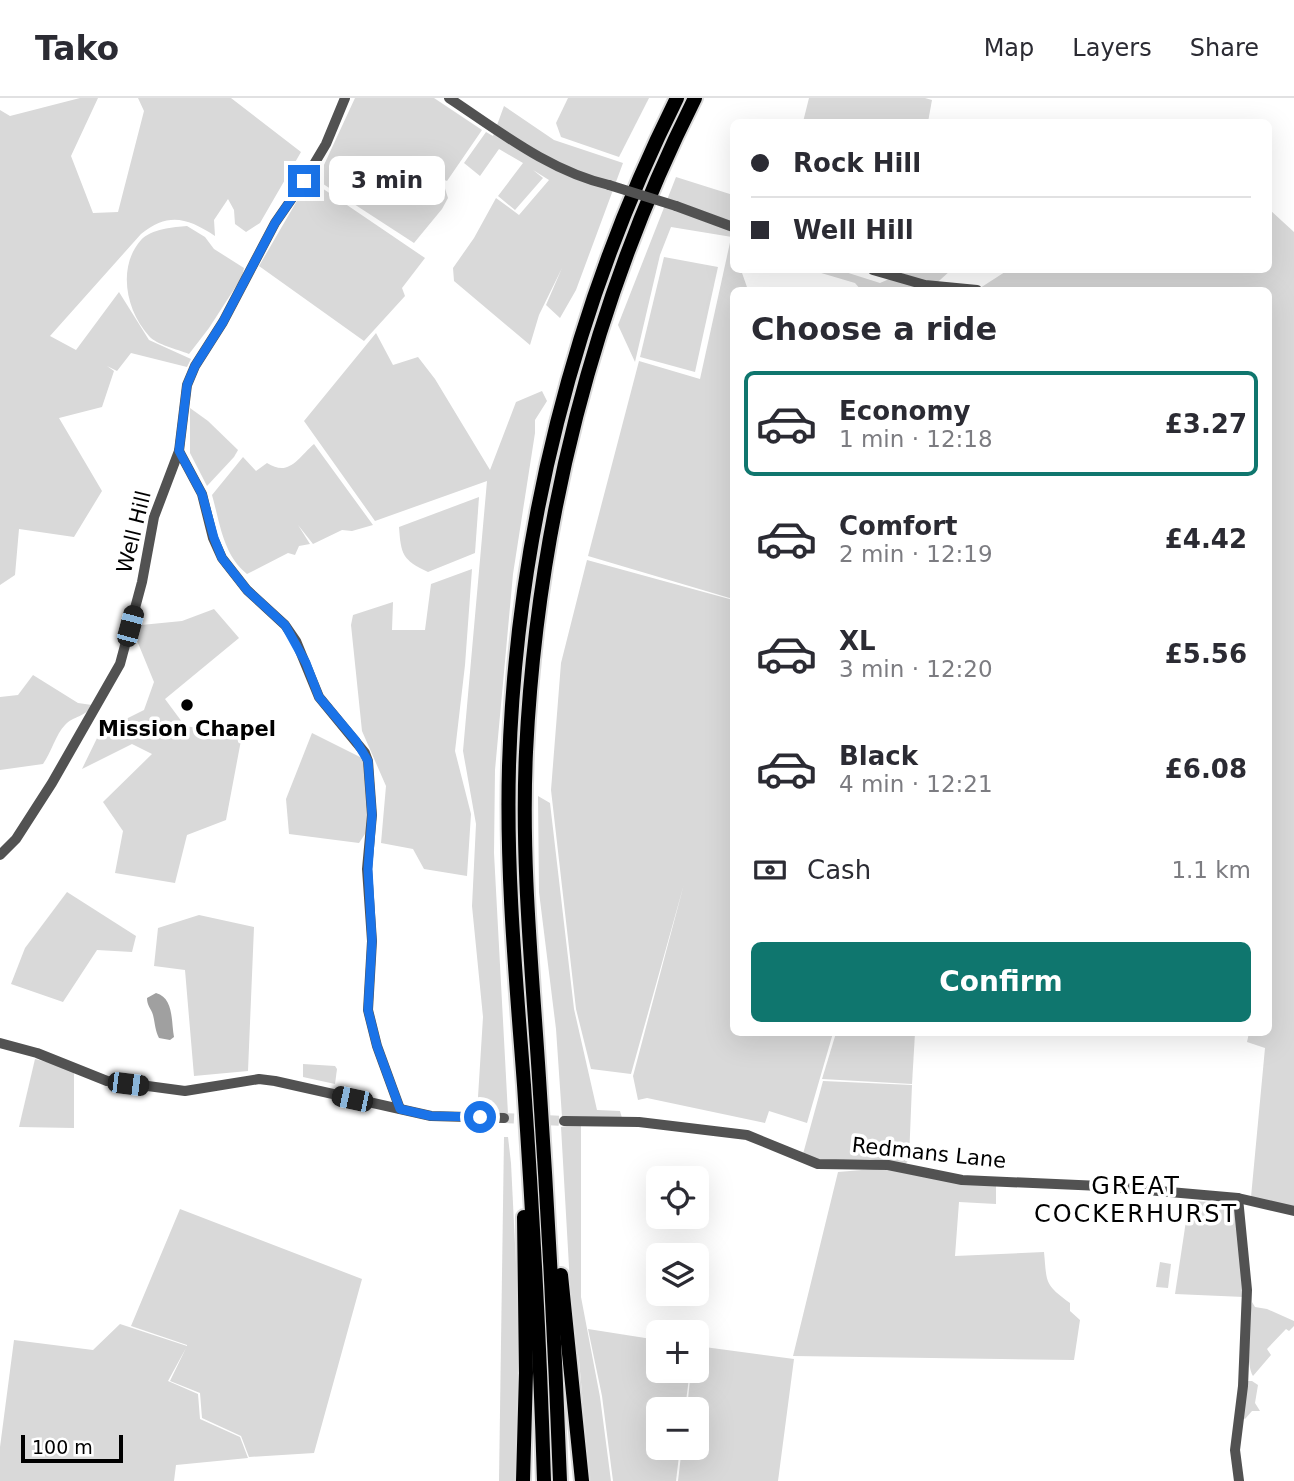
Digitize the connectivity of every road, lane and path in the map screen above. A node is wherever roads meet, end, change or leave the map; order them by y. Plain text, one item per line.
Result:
1 (345, 98) edge
2 (449, 98) edge
3 (677, 98) edge
4 (695, 98) edge
5 (730, 226) edge
6 (883, 273) edge
7 (946, 287) edge
8 (179, 451) junction
9 (0, 855) edge
10 (536, 1042) junction
11 (0, 1043) edge
12 (400, 1109) junction
13 (504, 1118) tunnel mouth
14 (564, 1122) tunnel mouth
15 (529, 1163) junction
16 (1238, 1198) junction
17 (1294, 1211) edge
18 (523, 1481) edge
19 (544, 1481) edge
20 (560, 1481) edge
21 (582, 1481) edge
22 (1239, 1481) edge

1 - 8 street, Well Hill
2 - 5 street, bridge
3 - 15 highway
4 - 10 highway
6 - 7 street
8 - 9 street, Well Hill
8 - 12 street
10 - 20 highway
10 - 21 highway
11 - 12 street
12 - 13 street
14 - 16 street, Redmans Lane
15 - 18 highway
15 - 19 highway
16 - 17 street, Redmans Lane
16 - 22 street

